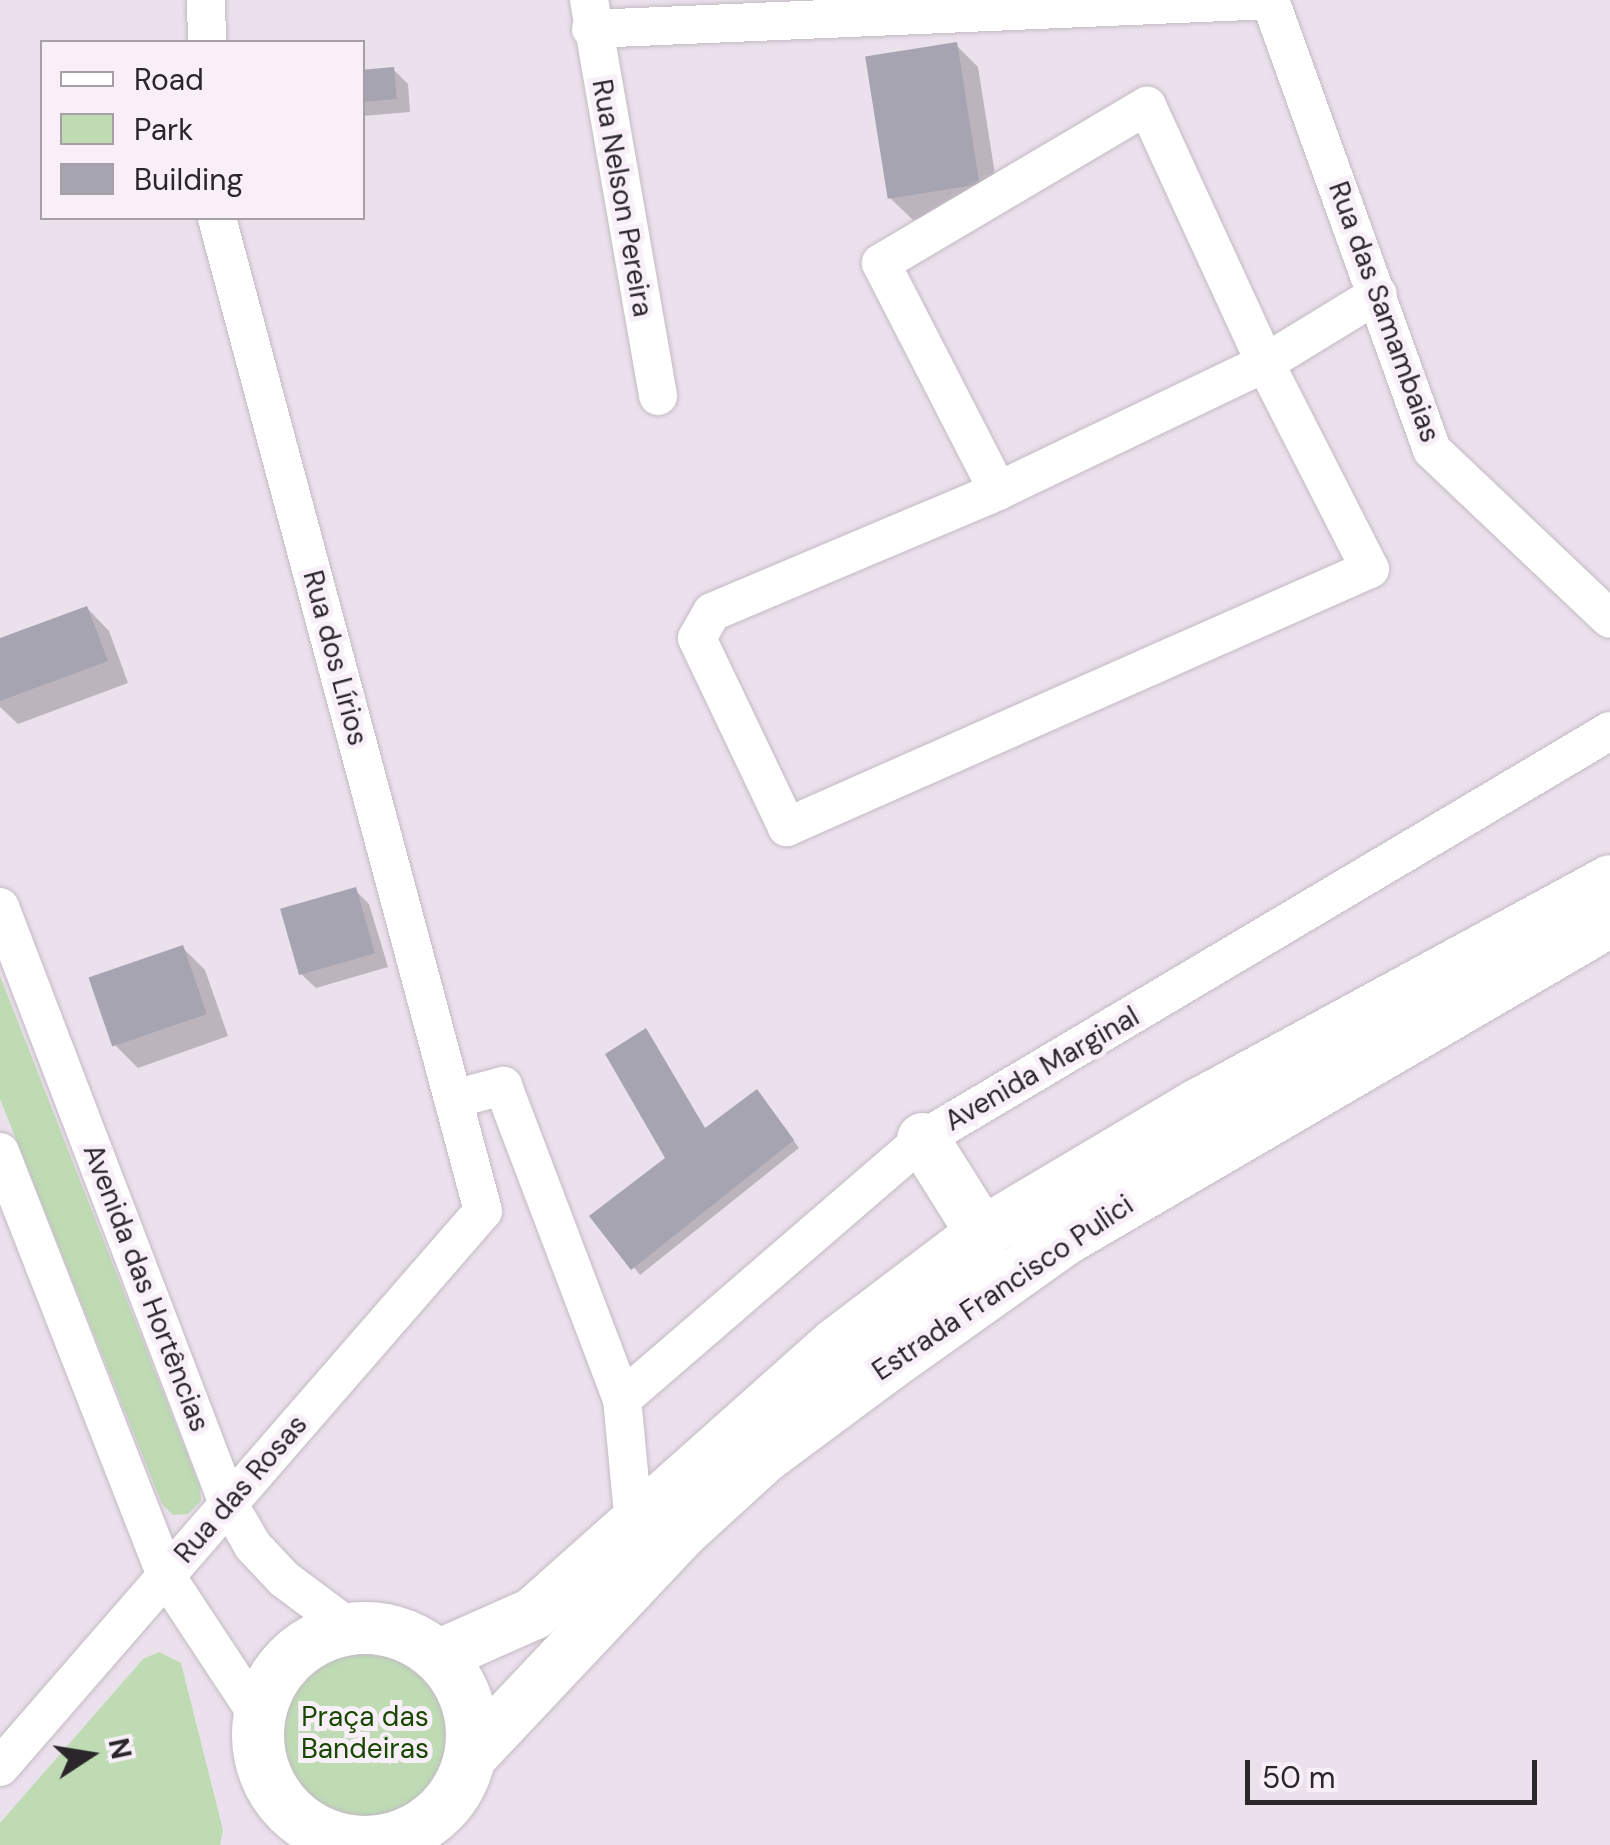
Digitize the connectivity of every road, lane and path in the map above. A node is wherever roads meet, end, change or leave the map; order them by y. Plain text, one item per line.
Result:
1 (206, 0) edge
2 (1270, 0) edge
3 (590, 14) edge
4 (207, 40) edge
5 (218, 220) edge
6 (1378, 294) junction
7 (1265, 364) junction
8 (658, 396) dead end
9 (998, 491) junction
10 (1610, 619) edge
11 (1610, 732) edge
12 (1610, 880) edge
13 (0, 907) edge
14 (1610, 921) edge
15 (453, 1100) junction
16 (923, 1139) junction
17 (0, 1152) edge
18 (483, 1211) joint
19 (982, 1233) junction
20 (888, 1364) junction
21 (622, 1399) junction
22 (228, 1504) junction
23 (634, 1525) junction
24 (166, 1576) junction
25 (350, 1628) junction
26 (438, 1656) junction
27 (259, 1717) junction
28 (473, 1754) junction
29 (0, 1767) edge
30 (283, 1827) edge
31 (415, 1836) edge

1 - 4 street
2 - 3 street
2 - 6 street, Rua das Samambaias
3 - 8 street, Rua Nelson Pereira
5 - 15 street, Rua dos Lírios
6 - 7 street
6 - 10 street, Rua das Samambaias
7 - 9 street
7 - 9 street
7 - 9 street
11 - 16 street, Avenida Marginal
12 - 19 main road, Estrada Francisco Pulici
13 - 22 street, Avenida das Hortências
14 - 20 main road, Estrada Francisco Pulici
15 - 18 street, Rua dos Lírios
15 - 21 street
16 - 19 main road
16 - 21 street, Avenida Marginal
17 - 24 street
18 - 22 street, Rua das Rosas
19 - 20 main road
19 - 23 main road, Estrada Francisco Pulici
20 - 28 main road, Estrada Francisco Pulici
21 - 23 street
22 - 24 street, Rua das Rosas
22 - 25 street, Avenida das Hortências
23 - 26 main road, Estrada Francisco Pulici
24 - 27 street
24 - 29 street, Rua das Rosas
25 - 26 main road
25 - 27 main road
26 - 28 main road
27 - 30 main road
28 - 31 main road
30 - 31 main road

